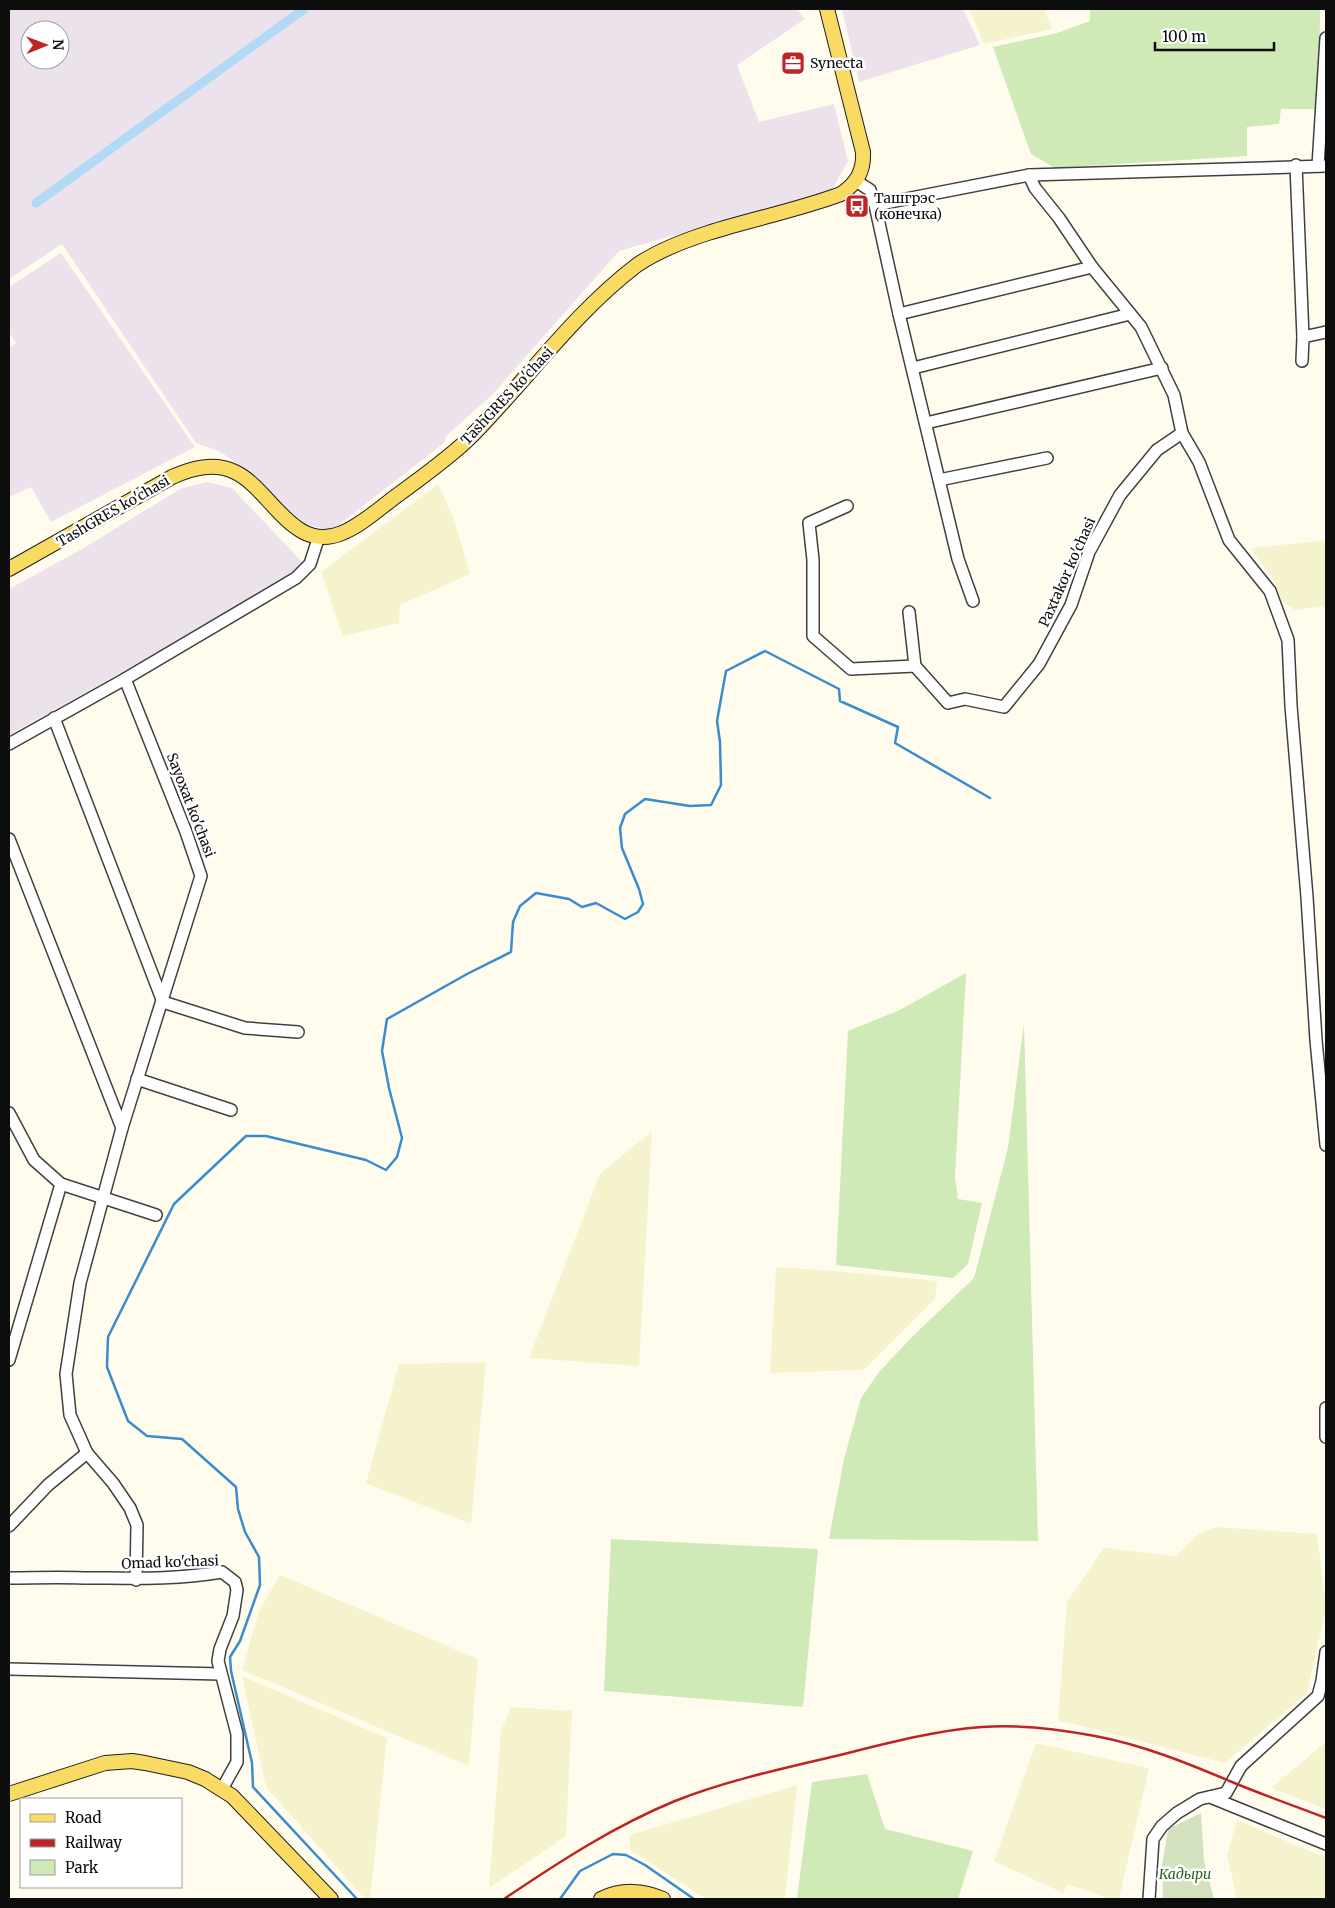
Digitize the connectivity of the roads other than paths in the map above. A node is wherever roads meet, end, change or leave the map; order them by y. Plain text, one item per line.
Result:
1 (827, 9) edge
2 (1326, 38) edge
3 (1325, 84) edge
4 (1296, 165) junction
5 (1322, 166) edge
6 (1029, 175) junction
7 (856, 181) junction
8 (875, 205) junction
9 (1092, 267) junction
10 (899, 314) junction
11 (1130, 314) junction
12 (1326, 332) edge
13 (1303, 337) junction
14 (1302, 361) dead end
15 (913, 368) junction
16 (1162, 368) junction
17 (926, 423) junction
18 (1182, 433) junction
19 (1047, 458) dead end
20 (939, 480) junction
21 (847, 506) dead end
22 (319, 536) junction
23 (9, 569) edge
24 (973, 601) dead end
25 (909, 612) dead end
26 (915, 666) junction
27 (125, 679) junction
28 (54, 718) junction
29 (9, 744) edge
30 (9, 839) edge
31 (163, 1002) junction
32 (298, 1032) dead end
33 (137, 1079) junction
34 (231, 1110) dead end
35 (9, 1113) edge
36 (122, 1128) junction
37 (1326, 1145) edge
38 (60, 1184) junction
39 (103, 1199) junction
40 (156, 1215) dead end
41 (9, 1360) edge
42 (1326, 1408) edge
43 (1326, 1437) edge
44 (87, 1453) junction
45 (9, 1526) edge
46 (9, 1578) edge
47 (136, 1580) junction
48 (1326, 1652) edge
49 (9, 1668) edge
50 (222, 1674) junction
51 (222, 1788) junction
52 (9, 1794) edge
53 (1210, 1797) junction
54 (1326, 1844) edge
55 (331, 1899) edge
56 (601, 1899) edge
57 (663, 1899) edge
58 (1149, 1899) edge

1 - 7 main road
2 - 3 street
3 - 5 street
4 - 5 street
4 - 6 street
4 - 13 street
6 - 8 street
6 - 9 street
7 - 8 street
7 - 22 main road, TashGRES ko'chasi
8 - 10 street
9 - 10 street
9 - 11 street
10 - 15 street
11 - 15 street
11 - 16 street
12 - 13 street
13 - 14 street
15 - 17 street
16 - 17 street
16 - 18 street
17 - 20 street
18 - 26 street, Paxtakor ko'chasi
18 - 37 street
19 - 20 street
20 - 24 street
21 - 26 street
22 - 23 main road, TashGRES ko'chasi
22 - 27 street
25 - 26 street
27 - 28 street
27 - 31 street, Sayoxat ko'chasi
28 - 29 street
28 - 31 street
30 - 36 street
31 - 32 street
31 - 33 street, Sayoxat ko'chasi
33 - 34 street
33 - 36 street, Sayoxat ko'chasi
35 - 38 street
36 - 39 street, Sayoxat ko'chasi
38 - 39 street
38 - 41 street
39 - 40 street
39 - 44 street, Sayoxat ko'chasi
42 - 43 street
44 - 45 street
44 - 47 street, Sayoxat ko'chasi
46 - 47 street, Omad ko'chasi
47 - 50 street, Omad ko'chasi
48 - 53 street
49 - 50 street
50 - 51 street, Omad ko'chasi
51 - 52 main road
51 - 55 main road
53 - 54 street
53 - 58 street
56 - 57 main road

